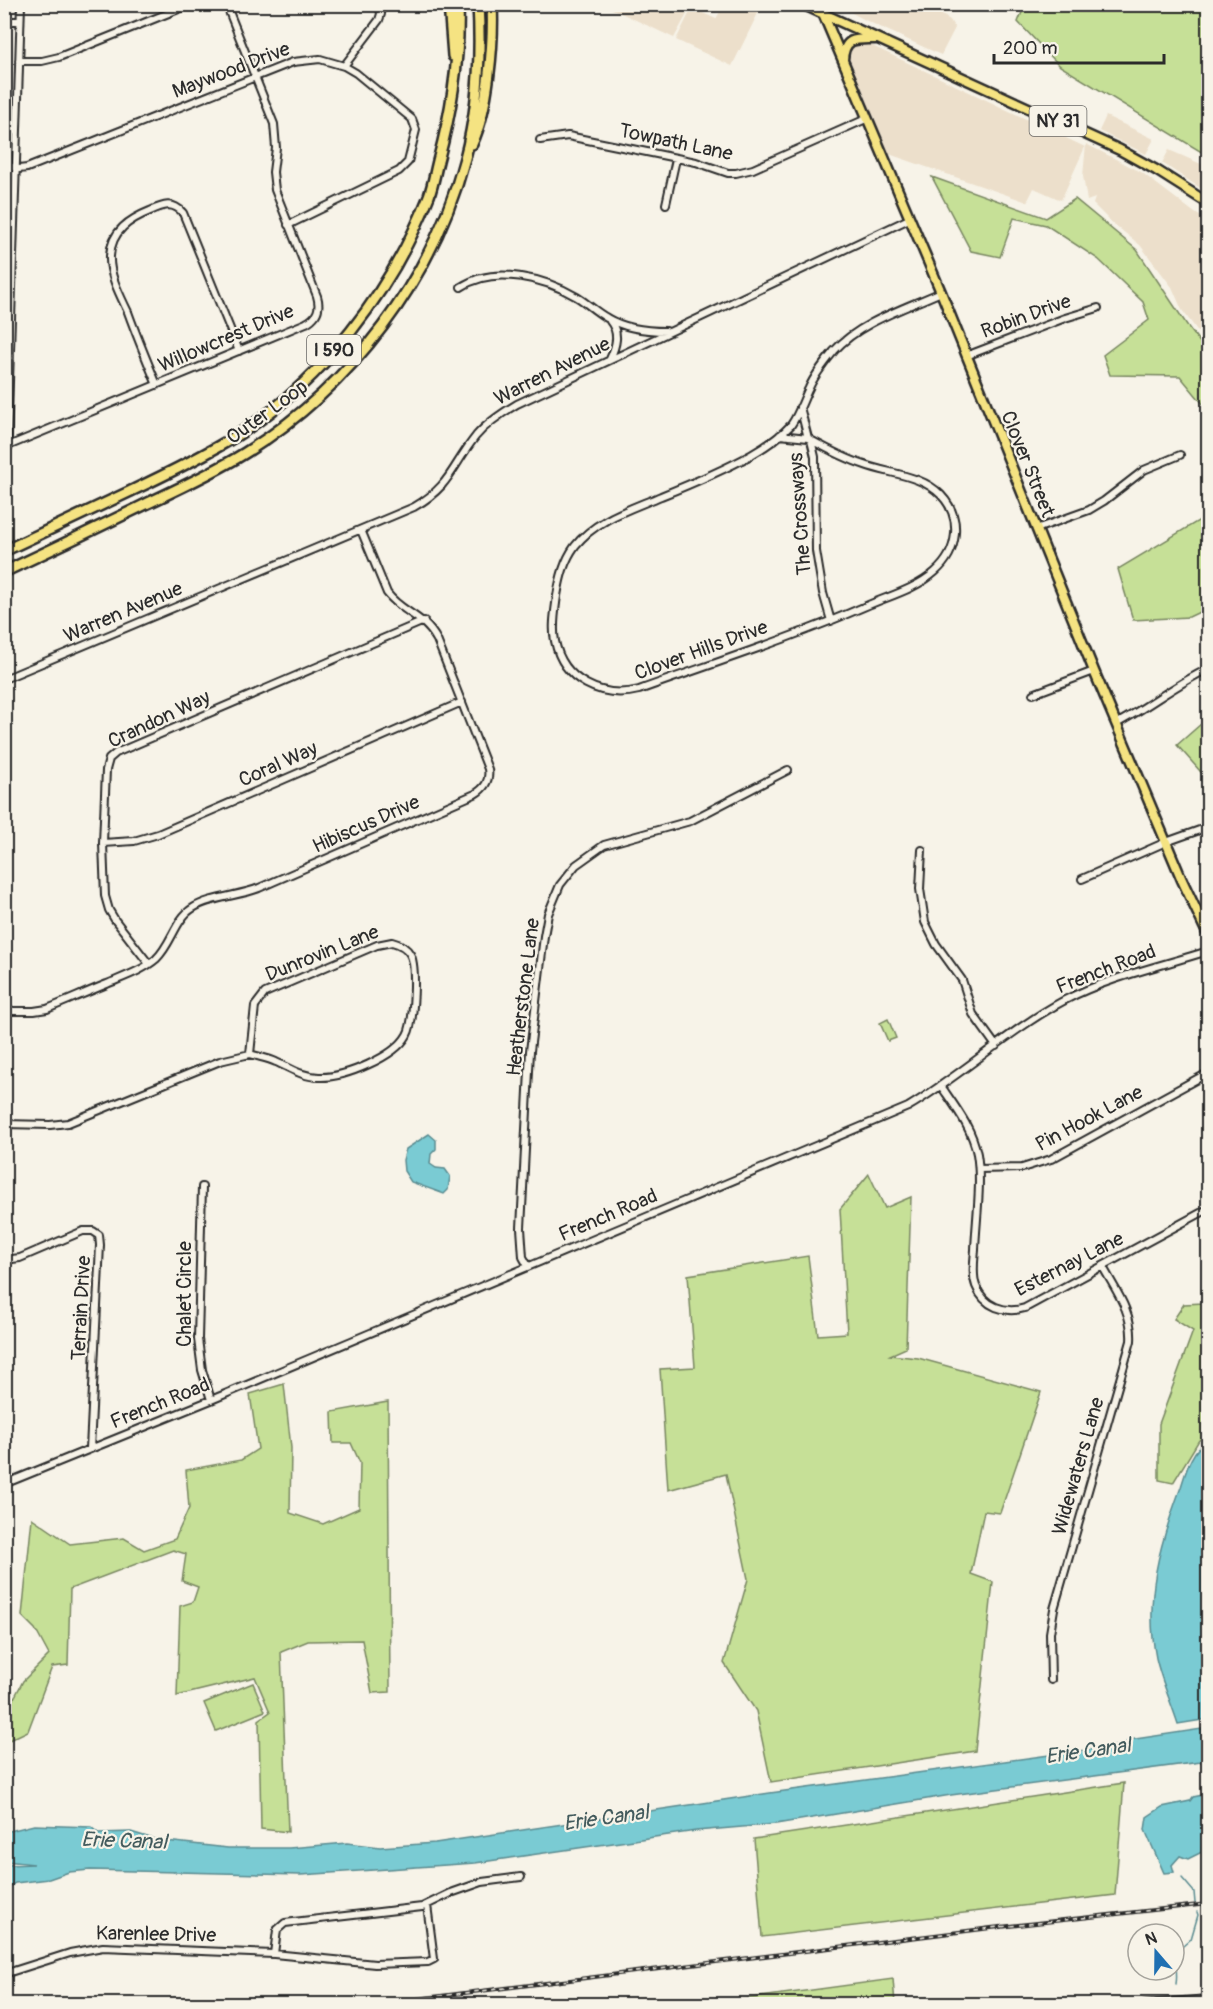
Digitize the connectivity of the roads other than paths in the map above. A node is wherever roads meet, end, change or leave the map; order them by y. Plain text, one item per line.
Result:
1 (21, 4) edge
2 (191, 4) edge
3 (226, 4) edge
4 (379, 4) edge
5 (449, 4) edge
6 (458, 4) edge
7 (478, 4) edge
8 (492, 4) edge
9 (802, 4) edge
10 (820, 9) edge
11 (4, 21) edge
12 (20, 21) junction
13 (880, 39) junction
14 (19, 61) junction
15 (843, 63) junction
16 (344, 66) junction
17 (256, 76) junction
18 (455, 87) junction
19 (866, 119) junction
20 (540, 140) dead end
21 (466, 157) junction
22 (676, 159) junction
23 (4, 165) edge
24 (16, 168) junction
25 (1209, 203) edge
26 (666, 204) dead end
27 (909, 219) junction
28 (288, 225) junction
29 (461, 287) dead end
30 (941, 292) junction
31 (1098, 308) dead end
32 (608, 319) junction
33 (669, 331) junction
34 (239, 351) junction
35 (966, 356) junction
36 (610, 359) junction
37 (7, 381) edge
38 (156, 385) junction
39 (800, 407) junction
40 (780, 435) junction
41 (810, 439) junction
42 (8, 446) junction
43 (1180, 455) dead end
44 (5, 479) edge
45 (1036, 529) junction
46 (5, 530) edge
47 (361, 530) junction
48 (4, 539) edge
49 (4, 551) edge
50 (4, 572) edge
51 (424, 621) junction
52 (831, 621) junction
53 (1209, 669) edge
54 (1094, 671) junction
55 (4, 679) edge
56 (1033, 694) dead end
57 (462, 702) junction
58 (1116, 724) junction
59 (788, 770) dead end
60 (1209, 827) edge
61 (1166, 842) junction
62 (103, 843) junction
63 (922, 850) dead end
64 (1082, 879) dead end
65 (1209, 935) edge
66 (1209, 951) edge
67 (149, 964) junction
68 (4, 1011) edge
69 (996, 1046) junction
70 (250, 1054) junction
71 (1209, 1073) edge
72 (941, 1086) junction
73 (4, 1124) edge
74 (979, 1169) junction
75 (202, 1187) dead end
76 (1209, 1209) edge
77 (4, 1260) edge
78 (528, 1266) junction
79 (1103, 1267) junction
80 (211, 1400) junction
81 (90, 1449) junction
82 (4, 1484) edge
83 (1051, 1680) dead end
84 (521, 1877) dead end
85 (427, 1905) junction
86 (274, 1954) junction
87 (4, 1974) edge
88 (1209, 1999) edge
89 (1145, 2004) edge

1 - 12 street
2 - 14 street
3 - 17 street, Willowcrest Drive
4 - 16 street
5 - 18 highway
6 - 18 highway, Outer Loop / I 590
7 - 21 highway, Outer Loop / I 590
8 - 21 highway
9 - 10 main road, NY 31
10 - 13 main road, NY 31
10 - 15 main road, Clover Street
11 - 12 street
12 - 14 street
13 - 15 main road
13 - 25 main road, NY 31
14 - 24 street
15 - 19 main road, Clover Street
16 - 17 street, Maywood Drive
16 - 28 street, Maywood Drive
17 - 24 street, Maywood Drive
17 - 28 street, Willowcrest Drive
18 - 49 highway, Outer Loop / I 590
19 - 22 street, Towpath Lane
19 - 27 main road, Clover Street
20 - 22 street, Towpath Lane
21 - 50 highway, Outer Loop / I 590
22 - 26 street
23 - 24 street
24 - 37 street
27 - 30 main road, Clover Street
27 - 33 street, Warren Avenue
28 - 34 street, Willowcrest Drive
29 - 32 street
30 - 35 main road, Clover Street
30 - 39 street, Clover Hills Drive
31 - 35 street, Robin Drive
32 - 33 street
32 - 36 street
33 - 36 street, Warren Avenue
34 - 38 street, Willowcrest Drive
34 - 38 street
35 - 45 main road, Clover Street
36 - 47 street, Warren Avenue
37 - 42 street
38 - 42 street, Willowcrest Drive
39 - 40 street, Clover Hills Drive
39 - 41 street
40 - 41 street, Clover Hills Drive
40 - 52 street, Clover Hills Drive
41 - 52 street, The Crossways
41 - 52 street, Clover Hills Drive
42 - 44 street
43 - 45 street
44 - 46 street
45 - 54 main road, Clover Street
46 - 48 street
47 - 51 street, Hibiscus Drive
47 - 55 street, Warren Avenue
51 - 57 street, Hibiscus Drive
51 - 62 street, Crandon Way
53 - 58 street
54 - 56 street
54 - 58 main road, Clover Street
57 - 62 street, Coral Way
57 - 67 street, Hibiscus Drive
58 - 61 main road, Clover Street
59 - 78 street, Heatherstone Lane
60 - 61 street
61 - 64 street
61 - 65 main road, Clover Street
62 - 67 street, Crandon Way
63 - 69 street
66 - 69 street, French Road
67 - 68 street, Hibiscus Drive
69 - 72 street, French Road
70 - 70 street, Dunrovin Lane
70 - 73 street
71 - 74 street, Pin Hook Lane
72 - 74 street, Esternay Lane
72 - 78 street, French Road
74 - 79 street, Esternay Lane
75 - 80 street, Chalet Circle
76 - 79 street, Esternay Lane
77 - 81 street, Terrain Drive
78 - 80 street, French Road
79 - 83 street, Widewaters Lane
80 - 81 street, French Road
81 - 82 street, French Road
84 - 85 street
85 - 86 street
85 - 86 street, Karenlee Drive
86 - 87 street, Karenlee Drive
88 - 89 street

